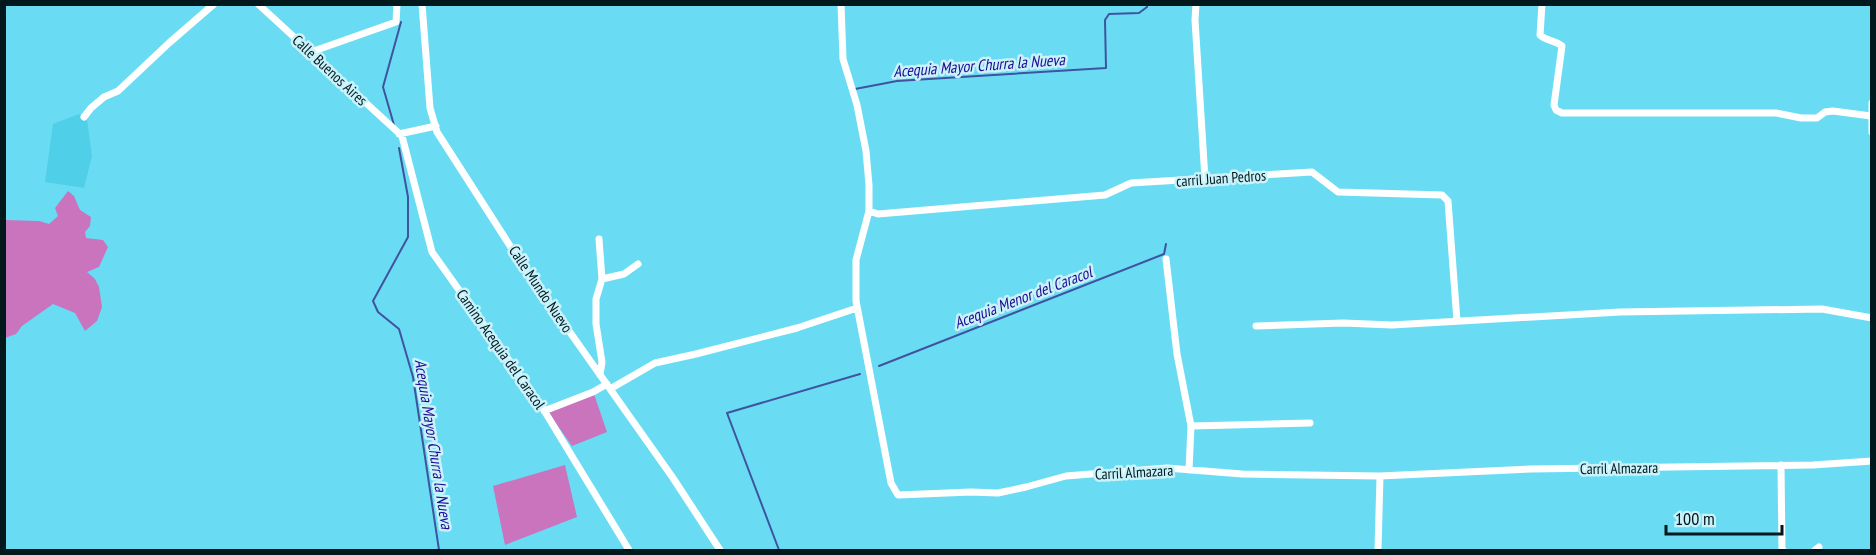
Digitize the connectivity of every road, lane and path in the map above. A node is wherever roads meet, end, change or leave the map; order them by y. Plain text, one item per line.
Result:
1 (214, 4) edge
2 (258, 4) edge
3 (397, 4) edge
4 (422, 4) edge
5 (841, 4) edge
6 (1196, 4) edge
7 (1542, 4) edge
8 (311, 52) junction
9 (1872, 103) edge
10 (1871, 116) edge
11 (84, 117) dead end
12 (436, 126) junction
13 (1872, 132) edge
14 (401, 135) junction
15 (1205, 178) junction
16 (869, 211) junction
17 (598, 239) dead end
18 (1166, 259) dead end
19 (638, 264) dead end
20 (602, 279) junction
21 (857, 308) junction
22 (1872, 318) edge
23 (1457, 321) junction
24 (1256, 326) dead end
25 (600, 375) junction
26 (608, 387) junction
27 (544, 411) junction
28 (1310, 423) dead end
29 (1191, 426) junction
30 (1872, 461) edge
31 (1781, 465) junction
32 (1189, 470) junction
33 (1380, 476) junction
34 (629, 550) edge
35 (720, 550) edge
36 (1378, 550) edge
37 (1783, 550) edge

1 - 11 street
2 - 8 street, Calle Buenos Aires
3 - 8 street
4 - 12 street, Calle Mundo Nuevo
5 - 16 street, Carril Almazara
6 - 15 street
7 - 10 street
8 - 14 street, Calle Buenos Aires
9 - 10 street
10 - 13 street
12 - 14 street
12 - 25 street, Calle Mundo Nuevo
14 - 27 street, Camino Acequia del Caracol
15 - 16 street, carril Juan Pedros
15 - 23 street, carril Juan Pedros
16 - 21 street, Carril Almazara
17 - 20 street
18 - 29 street
19 - 20 street
20 - 25 street
21 - 26 street
21 - 32 street, Carril Almazara
22 - 23 street
23 - 24 street
25 - 26 street, Calle Mundo Nuevo
26 - 27 street
26 - 35 street, Calle Mundo Nuevo
27 - 34 street, Camino Acequia del Caracol
28 - 29 street
29 - 32 street
30 - 31 street, Carril Almazara
31 - 33 street, Carril Almazara
31 - 37 street
32 - 33 street, Carril Almazara
33 - 36 street

